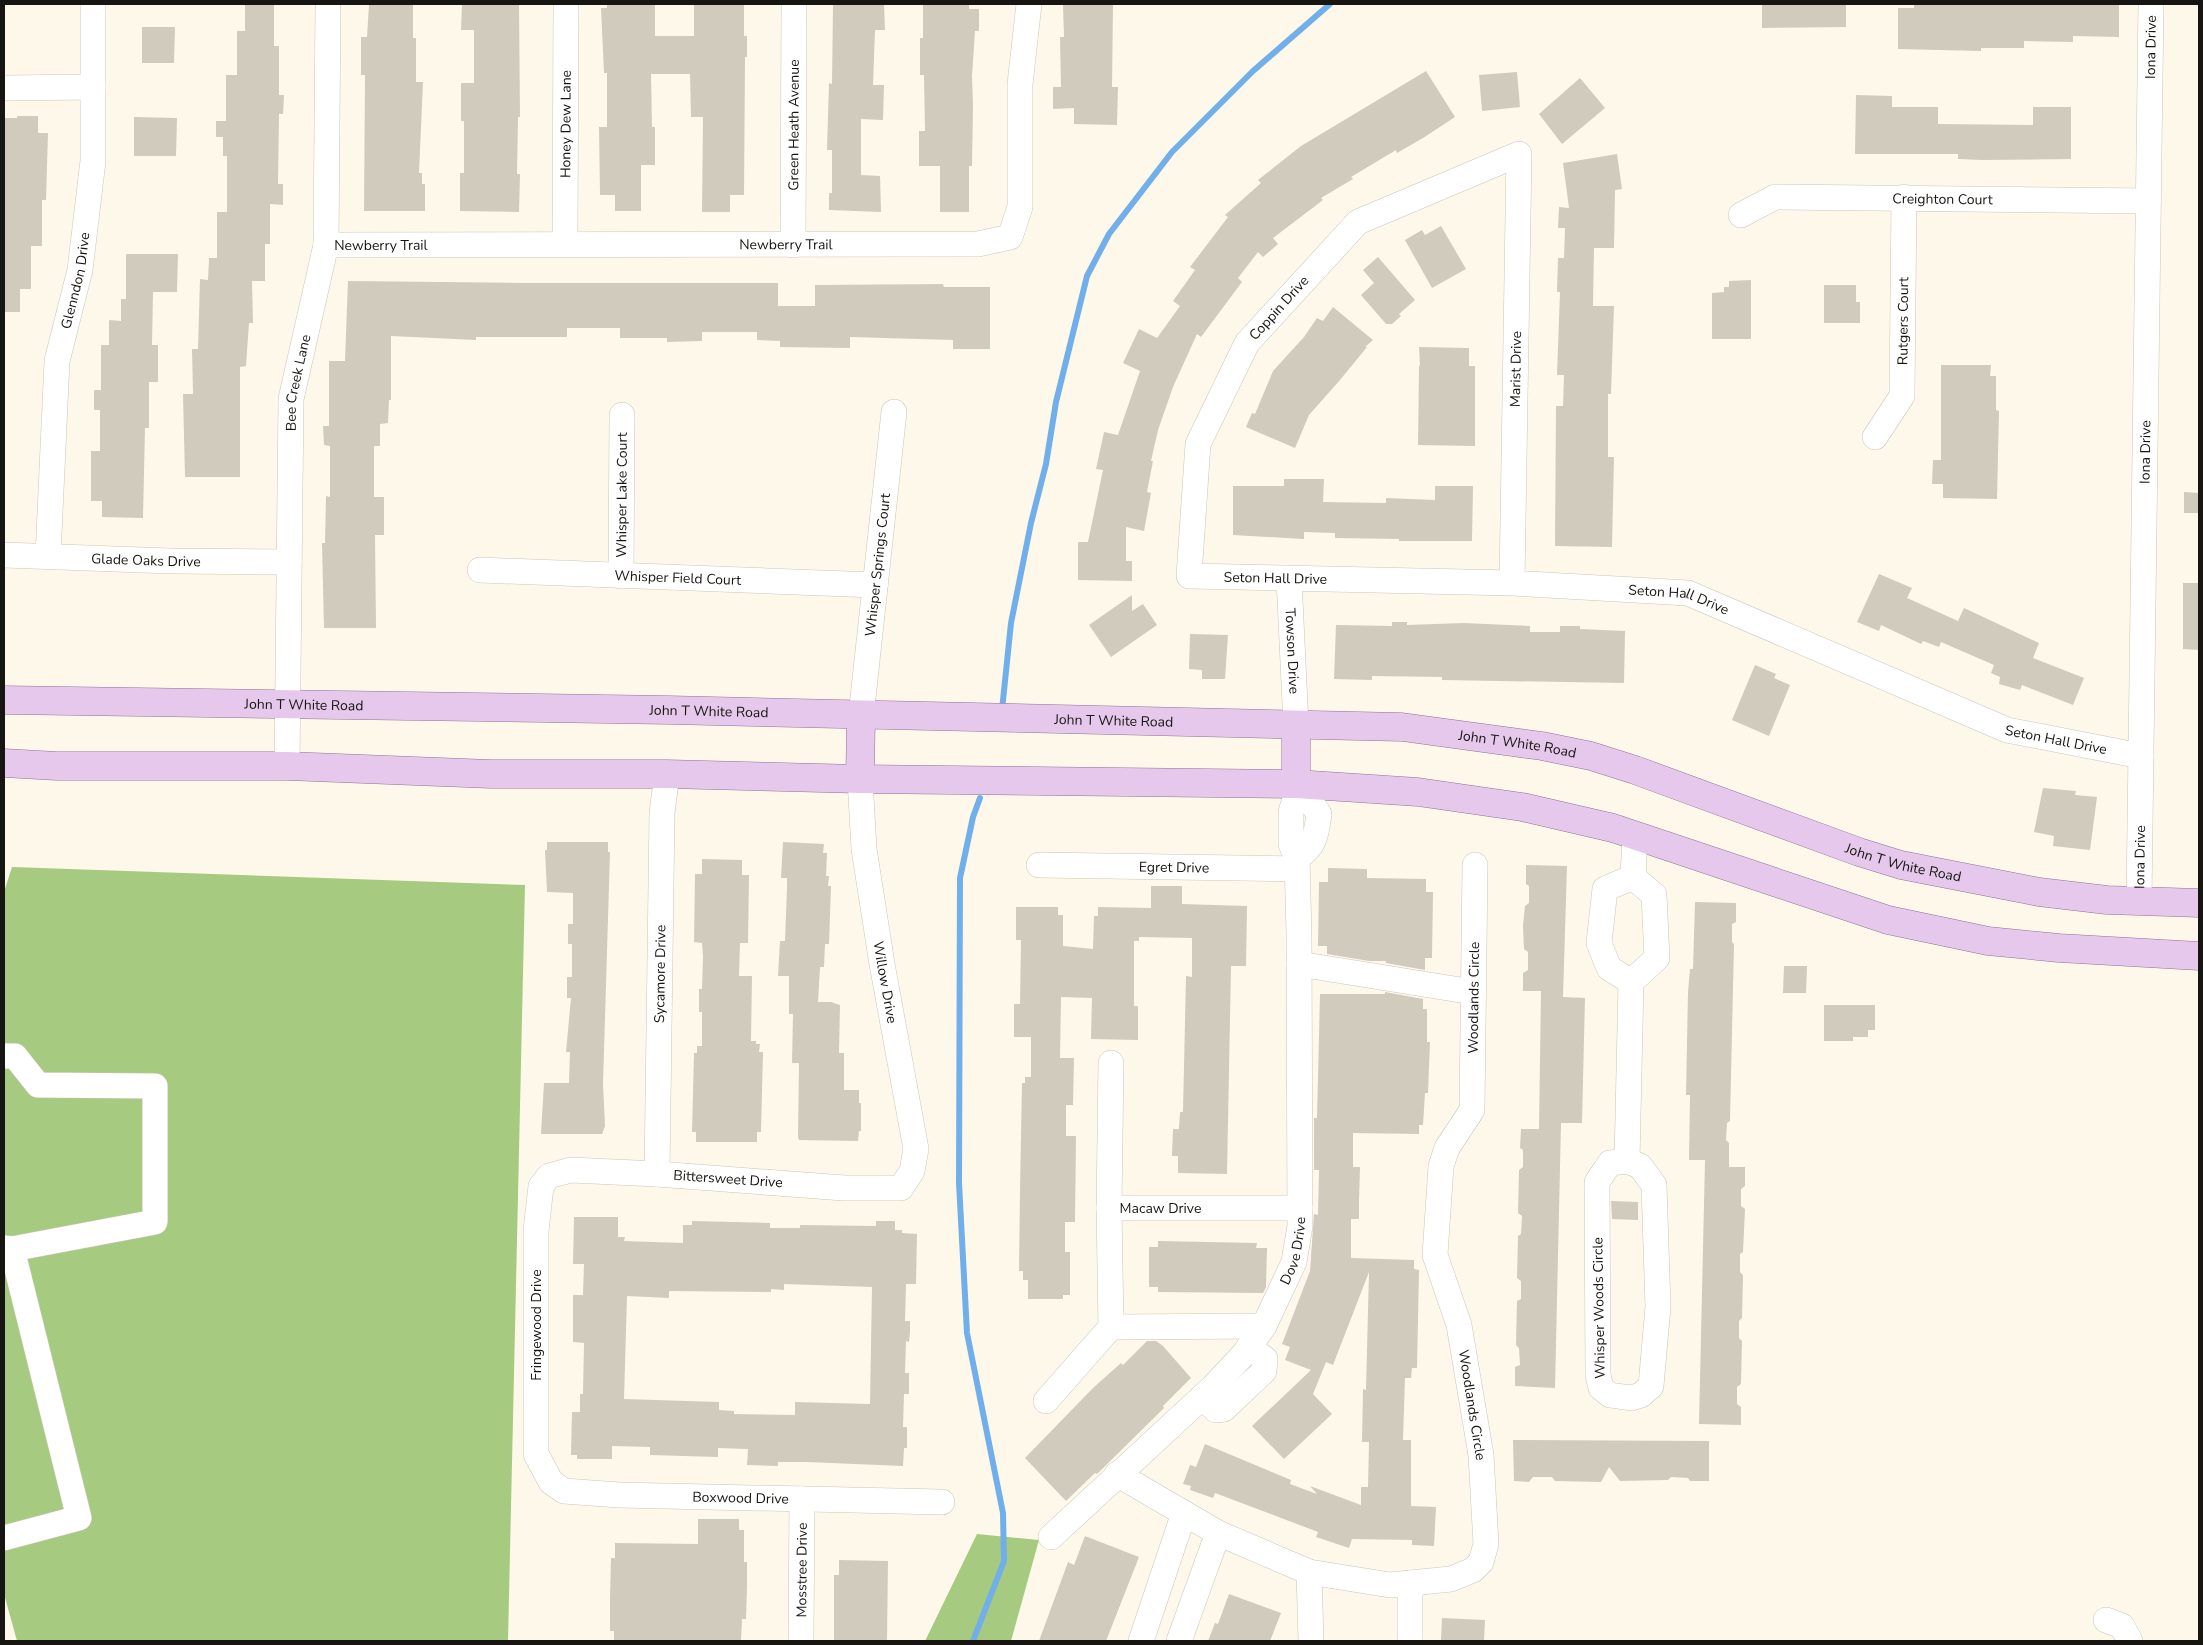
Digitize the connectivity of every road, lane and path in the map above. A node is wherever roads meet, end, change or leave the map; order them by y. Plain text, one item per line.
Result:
1 (93, 4) edge
2 (328, 4) edge
3 (566, 4) edge
4 (794, 4) edge
5 (1029, 4) edge
6 (2151, 4) edge
7 (93, 87) junction
8 (4, 88) edge
9 (1519, 154) joint
10 (1904, 197) junction
11 (2148, 201) junction
12 (1741, 215) dead end
13 (565, 244) junction
14 (326, 246) junction
15 (793, 246) junction
16 (894, 412) dead end
17 (622, 415) dead end
18 (1875, 437) dead end
19 (4, 555) edge
20 (48, 556) junction
21 (289, 562) junction
22 (480, 570) dead end
23 (622, 576) junction
24 (1189, 576) joint
25 (1289, 578) junction
26 (1512, 584) junction
27 (875, 585) junction
28 (4, 700) edge
29 (289, 705) junction
30 (860, 716) junction
31 (1296, 725) junction
32 (2141, 756) junction
33 (4, 763) edge
34 (287, 766) junction
35 (667, 774) junction
36 (860, 779) junction
37 (1296, 790) junction
38 (1635, 835) junction
39 (1297, 863) junction
40 (1039, 865) dead end
41 (1475, 865) dead end
42 (1633, 877) junction
43 (2139, 901) junction
44 (2199, 903) edge
45 (2199, 956) edge
46 (1299, 964) junction
47 (1631, 982) junction
48 (1473, 992) junction
49 (4, 1056) edge
50 (1111, 1063) dead end
51 (1627, 1160) junction
52 (657, 1174) junction
53 (549, 1176) joint
54 (904, 1183) joint
55 (1108, 1208) junction
56 (1300, 1208) junction
57 (8, 1248) edge
58 (1264, 1326) junction
59 (1111, 1327) junction
60 (1046, 1401) dead end
61 (547, 1474) joint
62 (1117, 1474) junction
63 (802, 1499) junction
64 (942, 1502) dead end
65 (1184, 1513) junction
66 (1218, 1533) junction
67 (1052, 1537) dead end
68 (4, 1538) edge
69 (1309, 1572) junction
70 (1410, 1584) junction
71 (2106, 1620) dead end
72 (801, 1641) edge
73 (1141, 1641) edge
74 (1179, 1641) edge
75 (1311, 1641) edge
76 (1410, 1641) edge
77 (2130, 1641) edge

1 - 7 street, Glenndon Drive
2 - 14 street, Bee Creek Lane
3 - 13 street, Honey Dew Lane
4 - 15 street, Green Heath Avenue
5 - 15 street, Newberry Trail
6 - 11 street, Iona Drive
7 - 8 street
7 - 20 street, Glenndon Drive
9 - 24 street, Coppin Drive
9 - 26 street, Marist Drive
10 - 11 street, Creighton Court
10 - 12 street, Creighton Court
10 - 18 street, Rutgers Court
11 - 32 street, Iona Drive
13 - 14 street, Newberry Trail
13 - 15 street, Newberry Trail
14 - 21 street, Bee Creek Lane
16 - 27 street, Whisper Springs Court
17 - 23 street, Whisper Lake Court
19 - 20 street, Glade Oaks Drive
20 - 21 street, Glade Oaks Drive
21 - 29 street, Bee Creek Lane
22 - 23 street, Whisper Field Court
23 - 27 street, Whisper Field Court
24 - 25 street, Seton Hall Drive
25 - 26 street, Seton Hall Drive
25 - 31 street, Towson Drive
26 - 32 street, Seton Hall Drive
27 - 30 street, Whisper Springs Court
28 - 29 main road, John T White Road
29 - 30 main road, John T White Road
29 - 34 street, Bee Creek Lane
30 - 31 main road, John T White Road
30 - 36 main road
31 - 37 main road
31 - 43 main road, John T White Road
32 - 43 street, Iona Drive
33 - 34 main road
34 - 35 main road
35 - 36 main road
35 - 52 street, Sycamore Drive
36 - 37 main road
36 - 54 street, Willow Drive
37 - 38 main road
37 - 39 street
38 - 42 street
38 - 45 main road
39 - 40 street, Egret Drive
39 - 46 street, Dove Drive
41 - 48 street, Woodlands Circle
42 - 47 street
42 - 47 street
43 - 44 main road, John T White Road
46 - 48 street
46 - 56 street, Dove Drive
47 - 51 street
48 - 70 street, Woodlands Circle
49 - 57 street
50 - 55 street
51 - 51 street, Whisper Woods Circle
52 - 53 street, Bittersweet Drive
52 - 54 street, Bittersweet Drive
53 - 61 street, Fringewood Drive
55 - 56 street, Macaw Drive
55 - 59 street, Macaw Drive
56 - 58 street, Dove Drive
57 - 68 street
58 - 59 street
58 - 62 street, Dove Drive
59 - 60 street
61 - 63 street, Boxwood Drive
62 - 65 street, Woodlands Circle
62 - 67 street, Dove Drive
63 - 64 street, Boxwood Drive
63 - 72 street, Mosstree Drive
65 - 66 street, Woodlands Circle
65 - 73 street
66 - 69 street, Woodlands Circle
66 - 74 street
69 - 70 street, Woodlands Circle
69 - 75 street
70 - 76 street
71 - 77 street

